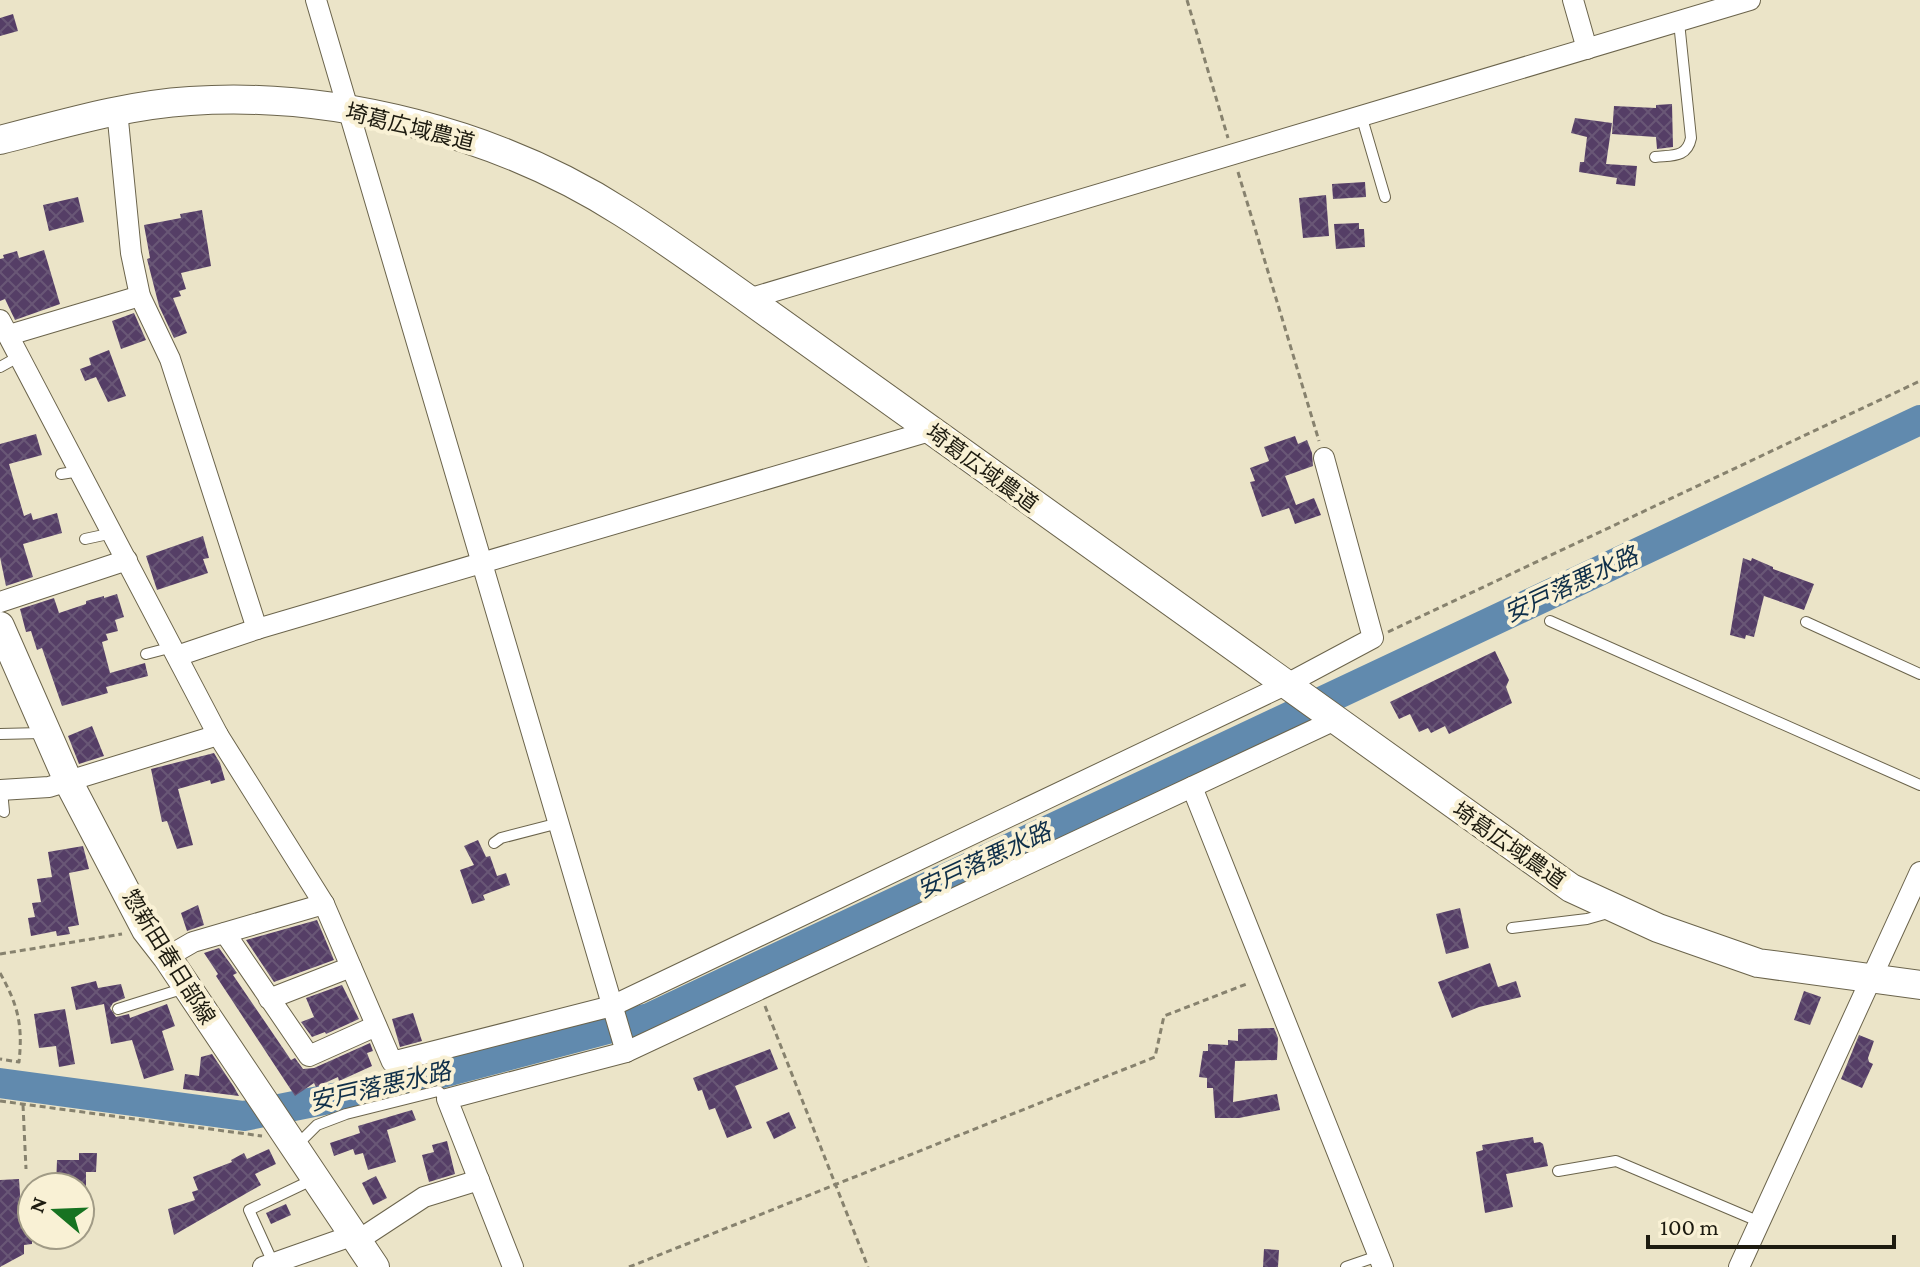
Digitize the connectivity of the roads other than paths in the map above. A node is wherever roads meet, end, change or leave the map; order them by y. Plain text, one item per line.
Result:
1 (316, 0) edge
2 (1573, 0) edge
3 (1750, 0) edge
4 (1679, 22) junction
5 (1587, 49) junction
6 (117, 110) junction
7 (350, 111) junction
8 (1361, 115) junction
9 (0, 140) edge
10 (1655, 157) dead end
11 (1385, 197) dead end
12 (140, 296) junction
13 (748, 299) junction
14 (4, 328) edge
15 (20, 356) junction
16 (0, 367) edge
17 (930, 431) junction
18 (1324, 458) road end
19 (113, 533) junction
20 (85, 539) dead end
21 (127, 560) junction
22 (484, 564) junction
23 (0, 602) edge
24 (1550, 621) dead end
25 (1806, 622) dead end
26 (0, 626) edge
27 (257, 629) junction
28 (175, 651) junction
29 (146, 654) dead end
30 (8, 665) edge
31 (1920, 674) edge
32 (1289, 688) junction
33 (1331, 718) junction
34 (47, 733) junction
35 (0, 734) edge
36 (218, 735) junction
37 (68, 781) junction
38 (1920, 785) edge
39 (1192, 787) junction
40 (1, 790) edge
41 (4, 812) dead end
42 (559, 823) junction
43 (494, 843) dead end
44 (1920, 872) edge
45 (324, 904) junction
46 (1619, 910) junction
47 (1512, 928) dead end
48 (225, 933) junction
49 (167, 957) junction
50 (351, 967) junction
51 (1871, 980) junction
52 (1920, 985) edge
53 (186, 988) junction
54 (269, 999) junction
55 (612, 1006) junction
56 (118, 1009) dead end
57 (376, 1026) junction
58 (626, 1052) junction
59 (447, 1099) junction
60 (292, 1144) junction
61 (1558, 1171) dead end
62 (315, 1178) junction
63 (479, 1180) junction
64 (1760, 1222) junction
65 (356, 1238) junction
66 (1381, 1262) edge
67 (270, 1266) edge
68 (375, 1267) edge
69 (513, 1267) edge
70 (1346, 1267) edge
71 (1739, 1267) edge

1 - 7 street
2 - 5 street
3 - 4 street
4 - 5 street
4 - 10 lane
5 - 8 street
6 - 7 street, 埼葛広域農道
6 - 9 street, 埼葛広域農道
6 - 12 street
7 - 13 street, 埼葛広域農道
7 - 22 street
8 - 11 lane
8 - 13 street
12 - 14 street
12 - 27 street
13 - 17 street, 埼葛広域農道
14 - 15 street
15 - 16 lane
15 - 19 street
17 - 22 street
17 - 32 street, 埼葛広域農道
18 - 32 street
19 - 20 lane
19 - 21 street
21 - 23 street
21 - 28 street
22 - 27 street
22 - 42 street
24 - 38 lane
25 - 31 lane
26 - 30 street, 惣新田春日部線
27 - 28 street
28 - 29 lane
28 - 36 street
30 - 34 street, 惣新田春日部線
32 - 33 street, 埼葛広域農道
32 - 55 street
33 - 39 street
33 - 46 street, 埼葛広域農道
34 - 35 lane
34 - 37 street, 惣新田春日部線
36 - 37 street
36 - 45 street
37 - 40 street
37 - 49 street, 惣新田春日部線
39 - 58 street
39 - 66 street
40 - 41 lane
42 - 43 lane
42 - 55 street
44 - 51 street
45 - 48 street
45 - 50 street
46 - 47 lane
46 - 51 street, 埼葛広域農道
48 - 49 street
48 - 54 street
49 - 53 street, 惣新田春日部線
50 - 54 street
50 - 57 street
51 - 52 street, 埼葛広域農道
51 - 64 street
53 - 56 lane
53 - 60 street, 惣新田春日部線
54 - 57 street
55 - 57 street
55 - 58 street
58 - 59 street
59 - 60 lane
59 - 63 street
60 - 62 street, 惣新田春日部線
61 - 64 lane
62 - 65 street, 惣新田春日部線
62 - 67 lane
63 - 65 street
63 - 69 street
64 - 71 street
65 - 67 street
65 - 68 street, 惣新田春日部線
66 - 70 lane

